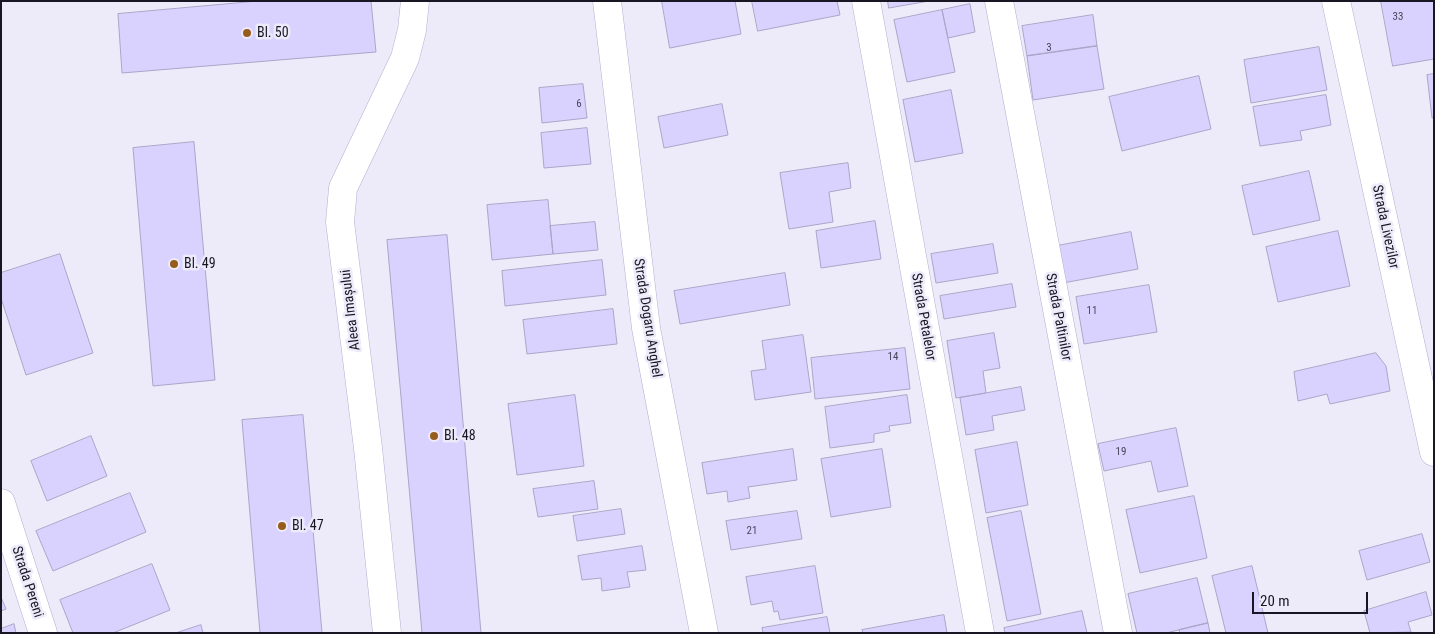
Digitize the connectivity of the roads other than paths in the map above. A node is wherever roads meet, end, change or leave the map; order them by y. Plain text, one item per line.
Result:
1 (415, 1) edge
2 (607, 1) edge
3 (866, 1) edge
4 (999, 1) edge
5 (1336, 1) edge
6 (1430, 420) edge
7 (1434, 452) edge
8 (1, 503) edge
9 (43, 633) edge
10 (387, 633) edge
11 (704, 633) edge
12 (980, 633) edge
13 (1118, 633) edge

1 - 10 street, Aleea Imașului
2 - 11 street, Strada Dogaru Anghel
3 - 12 street, Strada Petalelor
4 - 13 street, Strada Paltinilor
5 - 6 street, Strada Livezilor
6 - 7 street, Strada Livezilor
8 - 9 street, Strada Pereni

